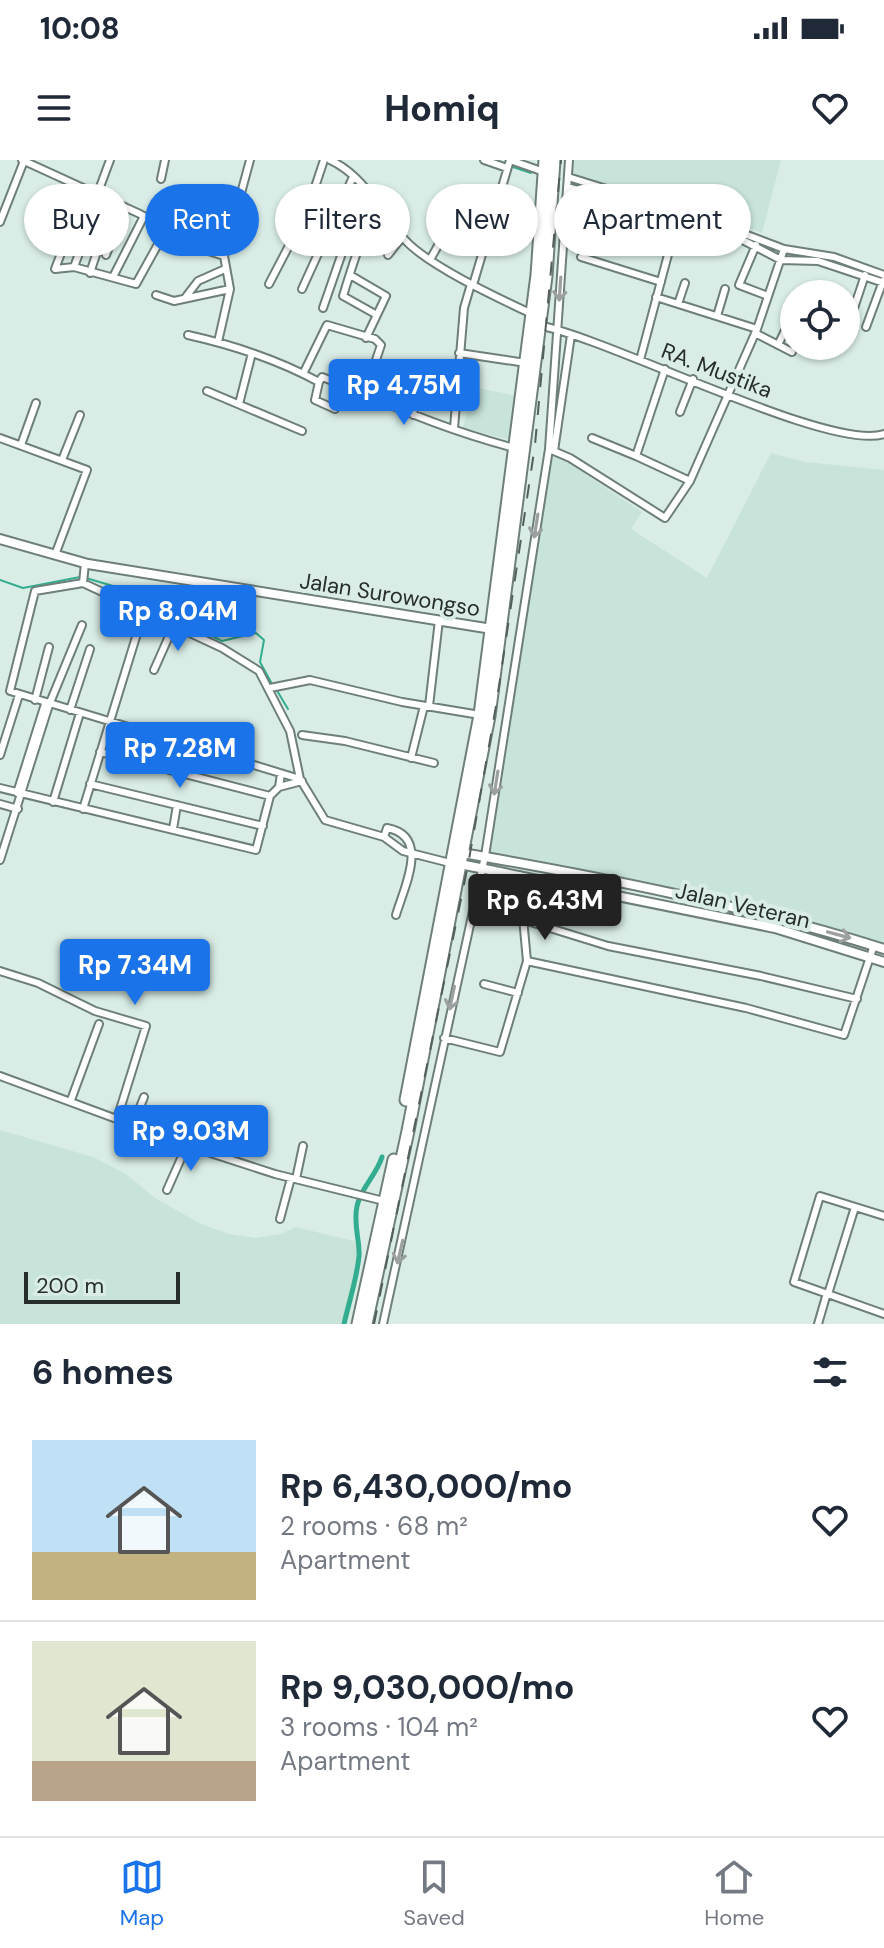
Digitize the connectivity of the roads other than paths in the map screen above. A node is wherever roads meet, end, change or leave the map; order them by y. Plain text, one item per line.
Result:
1 (23, 160) edge
2 (110, 160) edge
3 (165, 160) edge
4 (250, 160) edge
5 (324, 160) edge
6 (330, 160) edge
7 (484, 160) edge
8 (554, 160) edge
9 (569, 160) edge
10 (508, 165) junction
11 (545, 166) edge
12 (353, 177) junction
13 (161, 179) dead end
14 (568, 182) junction
15 (73, 184) edge
16 (102, 184) edge
17 (244, 184) edge
18 (360, 184) edge
19 (575, 184) edge
20 (129, 209) edge
21 (144, 216) joint
22 (0, 222) edge
23 (410, 243) edge
24 (751, 243) edge
25 (751, 243) edge
26 (756, 245) junction
27 (782, 255) junction
28 (60, 256) edge
29 (78, 256) edge
30 (96, 256) edge
31 (152, 256) edge
32 (224, 256) edge
33 (341, 256) dead end
34 (358, 256) edge
35 (668, 256) edge
36 (581, 257) dead end
37 (431, 258) joint
38 (337, 266) junction
39 (74, 267) junction
40 (225, 269) junction
41 (867, 272) junction
42 (90, 273) junction
43 (350, 274) junction
44 (113, 277) junction
45 (883, 280) edge
46 (661, 282) junction
47 (685, 283) dead end
48 (269, 284) dead end
49 (472, 284) junction
50 (230, 289) junction
51 (302, 289) dead end
52 (725, 289) dead end
53 (860, 292) edge
54 (156, 295) dead end
55 (768, 296) junction
56 (656, 297) junction
57 (185, 298) junction
58 (678, 304) junction
59 (323, 308) dead end
60 (377, 315) junction
61 (717, 316) junction
62 (535, 320) junction
63 (866, 327) dead end
64 (557, 330) junction
65 (756, 331) junction
66 (188, 335) dead end
67 (571, 335) junction
68 (366, 338) junction
69 (780, 341) edge
70 (218, 342) junction
71 (778, 345) joint
72 (252, 353) junction
73 (459, 353) junction
74 (640, 360) junction
75 (526, 363) junction
76 (422, 364) dead end
77 (665, 369) junction
78 (303, 374) junction
79 (693, 379) junction
80 (319, 382) junction
81 (207, 391) dead end
82 (365, 393) junction
83 (727, 393) junction
84 (36, 403) dead end
85 (239, 404) junction
86 (335, 409) dead end
87 (680, 412) dead end
88 (80, 415) dead end
89 (413, 415) junction
90 (454, 428) junction
91 (302, 431) dead end
92 (884, 434) edge
93 (0, 438) edge
94 (592, 438) dead end
95 (21, 445) junction
96 (519, 449) junction
97 (551, 450) junction
98 (636, 456) junction
99 (62, 460) junction
100 (690, 481) junction
101 (0, 539) edge
102 (55, 555) junction
103 (85, 563) junction
104 (83, 579) junction
105 (144, 611) junction
106 (439, 620) junction
107 (82, 625) dead end
108 (174, 625) junction
109 (492, 629) junction
110 (49, 647) dead end
111 (90, 649) dead end
112 (154, 670) dead end
113 (273, 687) junction
114 (19, 695) junction
115 (35, 700) junction
116 (47, 704) junction
117 (426, 706) junction
118 (70, 710) junction
119 (80, 713) junction
120 (480, 715) junction
121 (110, 721) junction
122 (302, 735) dead end
123 (243, 740) dead end
124 (100, 752) junction
125 (0, 755) edge
126 (237, 758) junction
127 (411, 758) junction
128 (434, 763) dead end
129 (281, 774) junction
130 (301, 780) junction
131 (90, 784) junction
132 (279, 787) junction
133 (0, 788) edge
134 (20, 794) junction
135 (270, 796) junction
136 (53, 802) junction
137 (0, 804) edge
138 (177, 805) junction
139 (18, 809) junction
140 (83, 809) junction
141 (263, 826) junction
142 (173, 829) junction
143 (385, 834) junction
144 (410, 849) junction
145 (485, 856) junction
146 (456, 857) junction
147 (0, 860) edge
148 (481, 867) junction
149 (519, 875) junction
150 (609, 879) junction
151 (605, 894) junction
152 (396, 915) dead end
153 (524, 920) junction
154 (874, 945) junction
155 (884, 949) edge
156 (871, 957) junction
157 (527, 961) junction
158 (884, 962) edge
159 (0, 971) edge
160 (484, 984) dead end
161 (518, 993) junction
162 (857, 999) junction
163 (99, 1024) dead end
164 (444, 1038) junction
165 (0, 1076) edge
166 (144, 1097) dead end
167 (71, 1100) junction
168 (117, 1119) junction
169 (133, 1125) junction
170 (187, 1145) junction
171 (303, 1146) dead end
172 (294, 1178) junction
173 (167, 1190) dead end
174 (385, 1201) junction
175 (854, 1210) junction
176 (884, 1216) edge
177 (280, 1219) dead end
178 (828, 1294) junction
179 (884, 1314) edge
180 (358, 1324) edge
181 (366, 1324) edge
182 (383, 1324) edge
183 (818, 1324) edge

1 - 15 street
1 - 22 street
2 - 16 street
3 - 13 street
4 - 17 street
5 - 48 street
6 - 12 street
7 - 10 street
8 - 62 highway
9 - 14 street
10 - 11 street
10 - 49 street
11 - 62 highway
12 - 18 street
12 - 51 street
14 - 19 street
14 -> 64 street
20 - 21 street
21 - 44 street
23 - 37 street, RA. Mustika
24 - 26 street
25 - 27 street
26 - 27 street
26 - 55 street
27 - 41 street
27 - 55 street
28 - 39 street
29 - 39 street
30 - 42 street
31 - 44 street
32 - 40 street
33 - 38 street
34 - 43 street
35 - 46 street
36 - 46 street
37 - 49 street, RA. Mustika
38 - 43 street
38 - 59 street
39 - 42 street
40 - 50 street
40 - 57 street
41 - 45 street
41 - 53 street
42 - 44 street
43 - 60 street
43 - 60 street
45 - 63 street
46 - 56 street
47 - 58 street
49 - 62 street, RA. Mustika
49 - 73 street
50 - 57 street
50 - 70 street
52 - 61 street
54 - 57 street
55 - 65 street
56 - 58 street
56 - 74 street
58 - 61 street
60 - 68 street
61 - 65 street
62 - 64 street, RA. Mustika
62 - 75 highway
62 - 96 highway
64 - 67 street, RA. Mustika
64 - 97 street
65 - 71 street
65 - 83 street
66 - 70 street
67 - 74 street, RA. Mustika
67 - 97 street
68 - 78 street
68 - 82 street
69 - 71 street
70 - 72 street
72 - 78 street
72 - 85 street
73 - 75 street
73 - 90 street
74 - 77 street, RA. Mustika
75 - 96 highway
76 - 89 street
77 - 79 street, RA. Mustika
77 - 98 street
78 - 80 street
79 - 83 street, RA. Mustika
79 - 87 street
80 - 82 street
80 - 86 street
81 - 85 street
82 - 89 street
83 - 92 street, RA. Mustika
83 - 100 street
84 - 95 street
85 - 91 street
88 - 99 street
89 - 90 street
90 - 96 street
93 - 95 street
94 - 98 street
95 - 99 street
96 - 109 highway
96 - 146 highway
97 - 100 street
97 -> 145 street
98 - 100 street
99 - 102 street
101 - 102 main road, Jalan Surowongso
102 - 103 main road, Jalan Surowongso
103 - 104 street
103 - 106 main road, Jalan Surowongso
104 - 105 street
104 - 114 street
105 - 108 street
105 - 121 street
106 - 109 main road, Jalan Surowongso
106 - 117 street
107 - 116 street
108 - 112 street
108 - 113 street
109 - 120 highway
110 - 115 street
111 - 118 street
113 - 117 street
113 - 130 street
114 - 115 street
114 - 125 street
115 - 116 street
116 - 118 street
116 - 134 street
117 - 120 street
117 - 127 street
118 - 119 street
119 - 121 street
119 - 136 street
120 - 146 highway
121 - 124 street
121 - 126 street
122 - 127 street
123 - 126 street
124 - 131 street
124 - 135 street
126 - 129 street
127 - 128 street
129 - 130 street
129 - 132 street
130 - 132 street
130 - 143 street
131 - 138 street
131 - 140 street
132 - 135 street
133 - 134 street
134 - 136 street
134 - 139 street
135 - 141 street
136 - 140 street
137 - 139 street
138 - 141 street
138 - 142 street
139 - 147 street
140 - 142 street
141 - 142 street
143 - 144 street
143 - 144 street
144 - 146 street
144 - 152 street
145 - 146 main road, Jalan Veteran
145 - 148 street
145 - 150 main road, Jalan Veteran
146 - 148 main road, Jalan Veteran
146 - 174 highway
146 - 181 highway
148 - 149 main road, Jalan Veteran
148 -> 164 street
149 - 151 main road, Jalan Veteran
149 - 153 street
150 - 151 main road
150 -> 154 main road, Jalan Veteran
151 - 156 main road, Jalan Veteran
153 - 157 street
153 - 162 street
154 - 155 main road, Jalan Veteran
154 - 156 street
156 - 158 main road, Jalan Veteran
156 - 162 street
157 - 161 street
157 - 162 street
159 - 168 street
160 - 161 street
161 - 164 street
163 - 167 street
164 -> 182 street
165 - 167 street
166 - 169 street
167 - 168 street
168 - 169 street
169 - 170 street
170 - 172 street
170 - 173 street
171 - 172 street
172 - 174 street
172 - 177 street
174 - 180 highway
175 - 176 street
175 - 178 street
175 - 178 street
178 - 179 street
178 - 183 street

